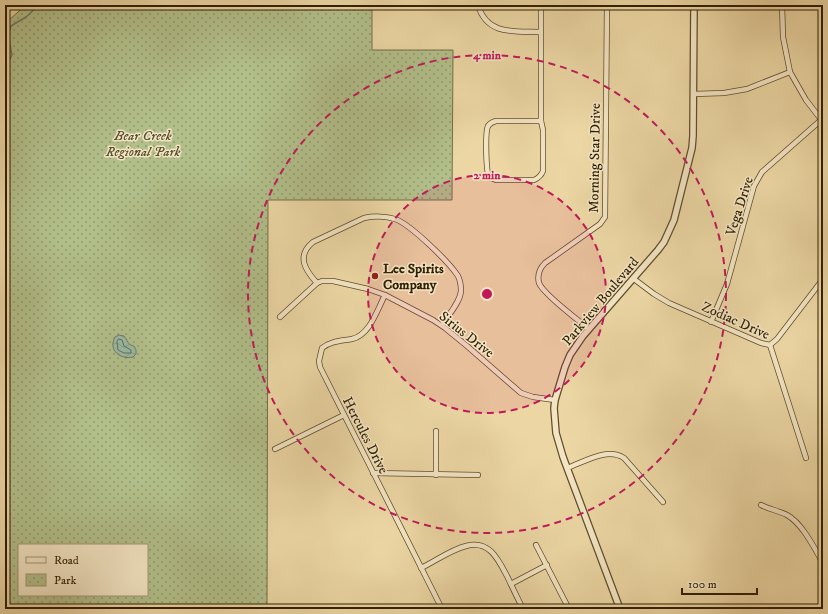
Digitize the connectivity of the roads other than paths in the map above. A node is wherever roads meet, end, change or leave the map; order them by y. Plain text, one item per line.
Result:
1 (478, 5) edge
2 (541, 5) edge
3 (607, 5) edge
4 (694, 5) edge
5 (782, 5) edge
6 (540, 32) junction
7 (790, 72) junction
8 (694, 94) junction
9 (541, 121) junction
10 (822, 121) edge
11 (634, 279) junction
12 (823, 279) edge
13 (317, 283) junction
14 (385, 295) junction
15 (280, 317) dead end
16 (712, 322) junction
17 (442, 325) junction
18 (589, 329) junction
19 (770, 345) junction
20 (555, 400) junction
21 (344, 415) junction
22 (436, 431) dead end
23 (275, 449) dead end
24 (806, 458) dead end
25 (567, 468) junction
26 (374, 474) junction
27 (436, 474) junction
28 (478, 475) dead end
29 (663, 502) dead end
30 (761, 505) dead end
31 (536, 545) dead end
32 (823, 563) edge
33 (547, 565) junction
34 (421, 568) junction
35 (511, 584) junction
36 (442, 609) edge
37 (523, 609) edge
38 (569, 609) edge
39 (620, 609) edge

1 - 6 street
2 - 6 street
3 - 18 street, Morning Star Drive
4 - 8 street, Parkview Boulevard
5 - 7 street
6 - 9 street
7 - 8 street
7 - 10 street
8 - 11 street, Parkview Boulevard
9 - 9 street
10 - 16 street, Vega Drive
11 - 16 street, Zodiac Drive
11 - 18 street, Parkview Boulevard
12 - 19 street
13 - 14 street, Sirius Drive
13 - 15 street
13 - 17 street
14 - 17 street, Sirius Drive
14 - 21 street, Hercules Drive
16 - 19 street, Zodiac Drive
17 - 20 street, Sirius Drive
18 - 20 street, Parkview Boulevard
19 - 24 street, Zodiac Drive
20 - 25 street, Parkview Boulevard
21 - 23 street
21 - 26 street, Hercules Drive
22 - 27 street
25 - 29 street
25 - 39 street, Parkview Boulevard
26 - 27 street
26 - 34 street, Hercules Drive
27 - 28 street
30 - 32 street
31 - 33 street
33 - 35 street
33 - 38 street
34 - 35 street
34 - 36 street, Hercules Drive
35 - 37 street

